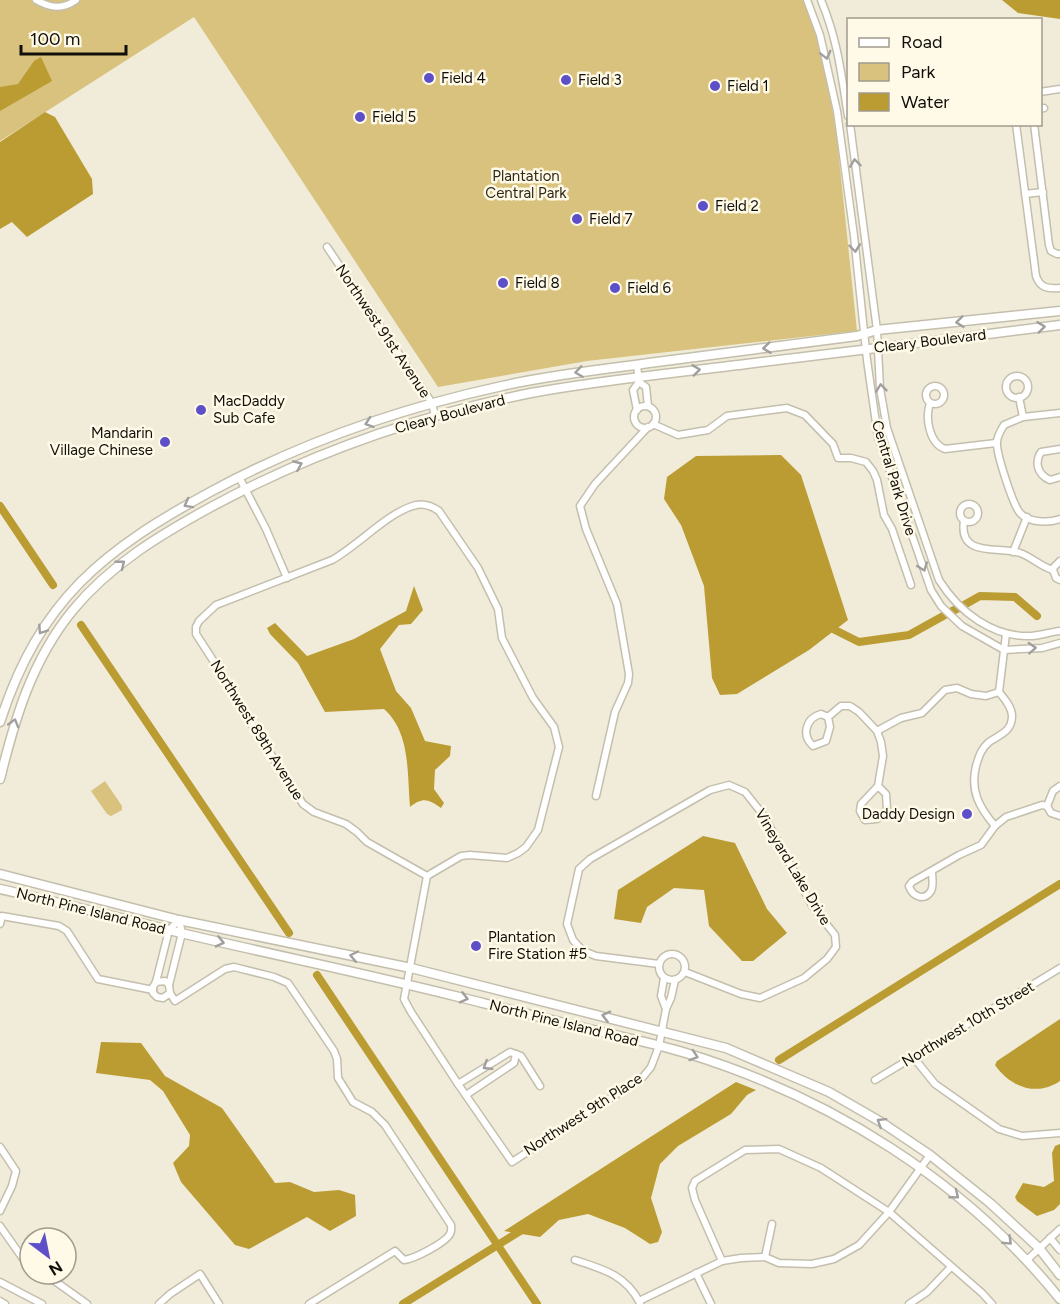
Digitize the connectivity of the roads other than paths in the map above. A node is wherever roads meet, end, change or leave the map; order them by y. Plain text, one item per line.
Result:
1 (36, 0) edge
2 (76, 0) edge
3 (807, 0) edge
4 (821, 0) edge
5 (1060, 89) edge
6 (1042, 92) edge
7 (847, 103) edge
8 (850, 126) edge
9 (1016, 126) edge
10 (1034, 126) edge
11 (1043, 192) junction
12 (1025, 194) junction
13 (327, 247) dead end
14 (1060, 254) edge
15 (1060, 288) edge
16 (1060, 311) edge
17 (1060, 325) edge
18 (878, 330) junction
19 (865, 333) junction
20 (878, 346) junction
21 (866, 348) junction
22 (637, 365) junction
23 (639, 380) junction
24 (1018, 397) dead end
25 (432, 403) junction
26 (930, 403) dead end
27 (648, 406) junction
28 (637, 410) junction
29 (1060, 413) edge
30 (435, 417) junction
31 (1023, 417) junction
32 (636, 423) junction
33 (651, 426) junction
34 (633, 441) junction
35 (996, 443) junction
36 (1060, 449) edge
37 (239, 477) junction
38 (1060, 477) edge
39 (245, 490) junction
40 (1027, 517) junction
41 (1060, 519) edge
42 (964, 520) dead end
43 (1013, 552) junction
44 (1060, 561) edge
45 (1053, 570) junction
46 (287, 578) junction
47 (1060, 580) edge
48 (911, 585) dead end
49 (1060, 631) edge
50 (1006, 634) junction
51 (1060, 643) edge
52 (1004, 650) junction
53 (999, 692) junction
54 (828, 717) junction
55 (0, 722) edge
56 (877, 731) junction
57 (0, 779) edge
58 (878, 786) junction
59 (1060, 786) edge
60 (596, 796) dead end
61 (1047, 806) junction
62 (1060, 816) edge
63 (994, 825) junction
64 (932, 872) junction
65 (0, 874) edge
66 (427, 876) junction
67 (0, 889) edge
68 (178, 920) junction
69 (0, 924) edge
70 (169, 930) junction
71 (182, 933) junction
72 (659, 964) junction
73 (411, 968) junction
74 (1060, 968) edge
75 (685, 972) junction
76 (664, 978) junction
77 (675, 980) junction
78 (156, 982) junction
79 (407, 984) junction
80 (169, 985) junction
81 (153, 990) junction
82 (170, 993) junction
83 (666, 1010) junction
84 (663, 1030) junction
85 (659, 1046) junction
86 (516, 1054) junction
87 (914, 1058) junction
88 (875, 1080) dead end
89 (458, 1084) junction
90 (540, 1086) dead end
91 (466, 1095) junction
92 (1060, 1133) edge
93 (0, 1147) edge
94 (930, 1155) junction
95 (920, 1168) junction
96 (0, 1211) edge
97 (889, 1212) junction
98 (772, 1224) dead end
99 (0, 1226) edge
100 (1060, 1229) edge
101 (1050, 1238) junction
102 (1039, 1248) junction
103 (1060, 1250) edge
104 (18, 1252) edge
105 (765, 1257) junction
106 (575, 1260) dead end
107 (1027, 1260) junction
108 (723, 1261) junction
109 (951, 1266) junction
110 (696, 1273) junction
111 (1060, 1275) edge
112 (0, 1282) edge
113 (62, 1286) edge
114 (1060, 1299) edge
115 (0, 1301) edge
116 (640, 1302) edge
117 (5, 1304) edge
118 (42, 1304) edge
119 (87, 1304) edge
120 (159, 1304) edge
121 (219, 1304) edge
122 (309, 1304) edge
123 (711, 1304) edge
124 (909, 1304) edge
125 (992, 1304) edge

1 - 2 street
3 -> 19 street, Central Park Drive
4 - 7 street
5 - 6 street
18 -> 8 street, Central Park Drive
9 - 12 street
10 - 11 street
11 - 12 street
11 - 14 street
12 - 15 street
13 - 25 street, Northwest 91st Avenue
16 -> 18 street, Cleary Boulevard
20 -> 17 street, Cleary Boulevard
18 - 19 street, Cleary Boulevard
18 - 20 street, Central Park Drive
19 - 21 street, Central Park Drive
19 -> 22 street, Cleary Boulevard
20 - 21 street, Cleary Boulevard
50 -> 20 street, Central Park Drive
23 -> 21 street, Cleary Boulevard
21 -> 52 street, Central Park Drive
22 - 23 street
22 -> 25 street, Cleary Boulevard
23 - 27 street
23 - 28 street
23 - 30 street, Cleary Boulevard
24 - 31 street
25 - 30 street, Northwest 91st Avenue
25 -> 37 street, Cleary Boulevard
26 - 35 street
27 - 28 street
27 - 33 street
28 - 32 street
29 - 31 street
39 -> 30 street, Cleary Boulevard
31 - 35 street
32 - 33 street
32 - 34 street
33 - 34 street
33 - 48 street
34 - 60 street
35 - 40 street
36 - 38 street
37 - 39 street
37 -> 55 street, Cleary Boulevard
39 - 46 street
57 -> 39 street, Cleary Boulevard
40 - 41 street
40 - 43 street
42 - 43 street
43 - 45 street
44 - 45 street
45 - 47 street
46 - 66 street, Northwest 89th Avenue
46 - 66 street
49 - 50 street, Central Park Drive
50 - 52 street
52 -> 51 street
52 - 53 street
53 - 56 street
53 - 63 street
54 - 54 street
54 - 56 street
56 - 58 street
58 - 58 street
59 - 61 street
61 - 62 street
61 - 63 street
63 - 64 street
64 - 64 street
65 - 68 street, North Pine Island Road
66 - 73 street
67 - 70 street, North Pine Island Road
68 - 70 street
68 - 71 street
73 -> 68 street, North Pine Island Road
69 - 81 street
70 - 71 street, North Pine Island Road
70 - 78 street
71 -> 79 street, North Pine Island Road
71 - 80 street
72 - 75 street
72 - 75 street, Vineyard Lake Drive
72 - 76 street
73 - 79 street
84 -> 73 street, North Pine Island Road
74 - 87 street, Northwest 10th Street
75 - 77 street
76 - 77 street
76 - 83 street
77 - 83 street
78 - 80 street
78 - 81 street
79 -> 85 street, North Pine Island Road
79 - 89 street
80 - 82 street
81 - 82 street
82 - 122 street
83 - 84 street, Northwest 9th Place
84 - 85 street, Northwest 9th Place
94 -> 84 street, North Pine Island Road
85 - 91 street, Northwest 9th Place
85 -> 95 street, North Pine Island Road
86 -> 89 street
86 - 90 street
86 - 91 street
87 - 88 street, Northwest 10th Street
87 - 92 street
89 - 91 street
93 - 96 street
94 - 95 street
94 - 102 street, North Pine Island Road
95 - 97 street
95 -> 107 street, North Pine Island Road
97 - 105 street
97 - 108 street
97 - 109 street
98 - 105 street
99 - 104 street
100 - 101 street
101 - 102 street
101 - 103 street
102 - 107 street
102 - 111 street, North Pine Island Road
105 - 108 street
106 - 116 street
107 - 114 street, North Pine Island Road
108 - 110 street
109 - 124 street
109 - 125 street
110 - 116 street
110 - 123 street
112 - 118 street
113 - 119 street
115 - 117 street
120 - 121 street

